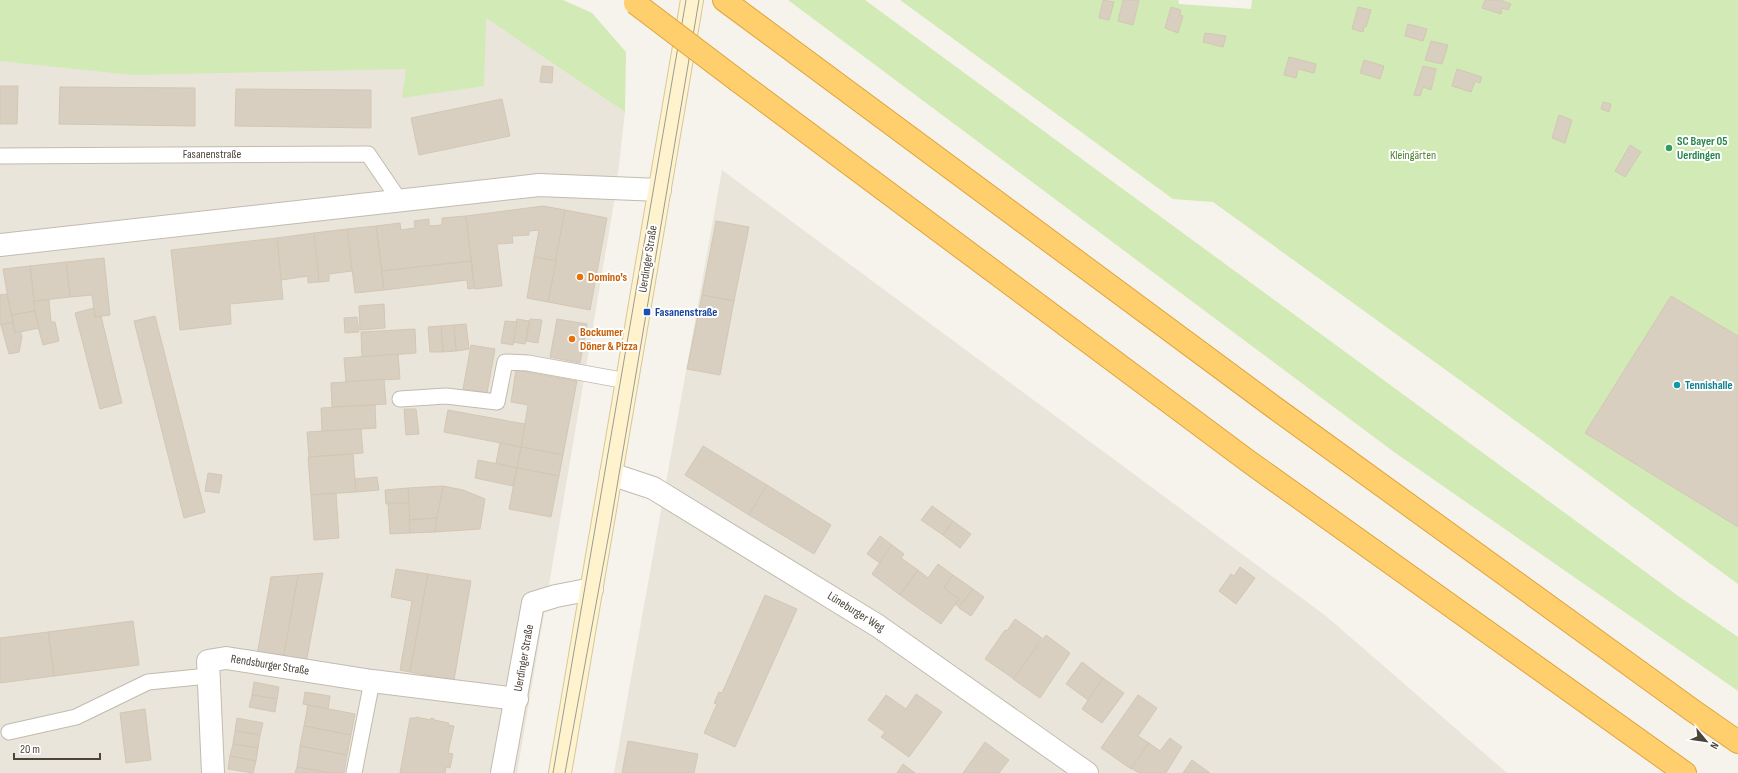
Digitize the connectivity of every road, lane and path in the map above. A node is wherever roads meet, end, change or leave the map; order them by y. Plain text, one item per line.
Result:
1 (692, 0) edge
2 (724, 0) edge
3 (633, 2) edge
4 (0, 156) edge
5 (660, 190) junction
6 (400, 201) junction
7 (0, 245) edge
8 (627, 381) junction
9 (400, 399) dead end
10 (611, 474) junction
11 (592, 589) junction
12 (208, 676) junction
13 (372, 681) junction
14 (517, 699) junction
15 (9, 732) dead end
16 (1738, 742) edge
17 (212, 773) edge
18 (354, 773) edge
19 (502, 773) edge
20 (560, 773) edge
21 (1087, 773) edge
22 (1685, 773) edge

1 - 5 street, Uerdinger Straße
2 - 16 highway
3 - 22 highway, bridge
4 - 6 lane, Fasanenstraße
5 - 6 street
5 - 8 street, Uerdinger Straße
6 - 7 street
8 - 9 lane
8 - 10 street, Uerdinger Straße
10 - 11 street, Uerdinger Straße
10 - 21 street, Lüneburger Weg
11 - 14 street, Uerdinger Straße
11 - 20 street, Uerdinger Straße
12 - 13 street, Rendsburger Straße
12 - 15 lane
12 - 17 street, Rendsburger Straße
13 - 14 street, Rendsburger Straße
13 - 18 lane
14 - 19 street, Uerdinger Straße

